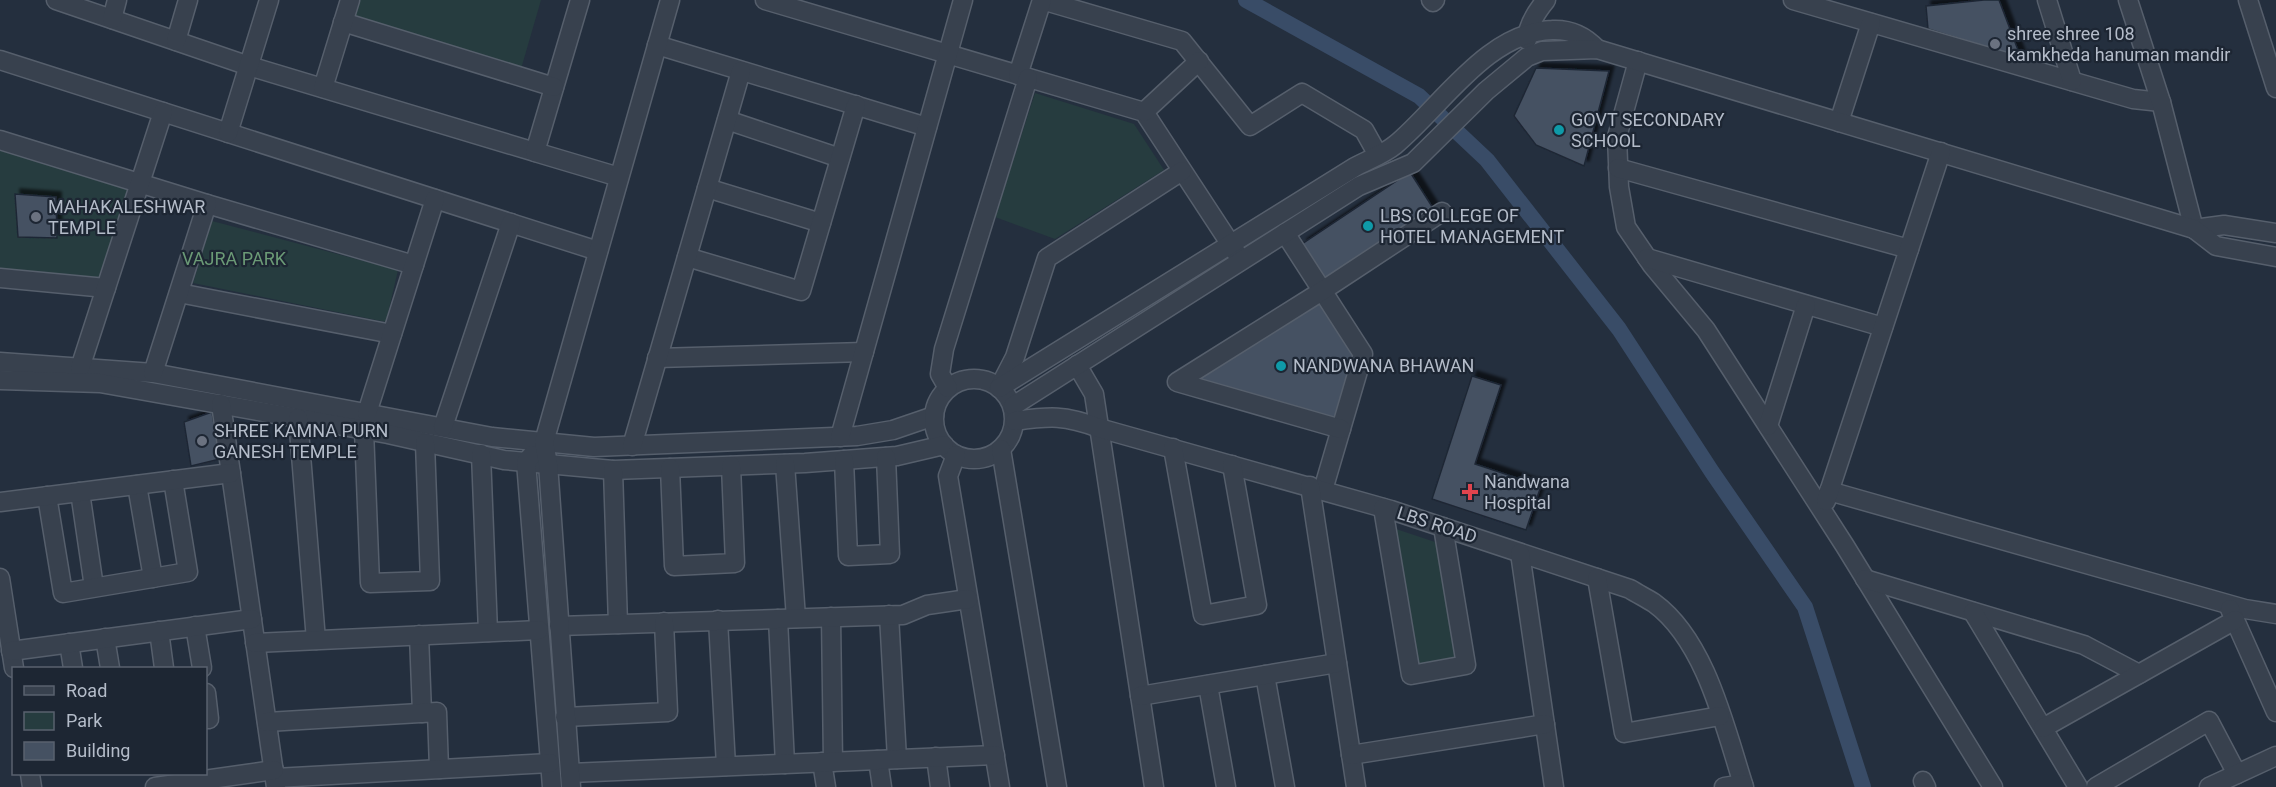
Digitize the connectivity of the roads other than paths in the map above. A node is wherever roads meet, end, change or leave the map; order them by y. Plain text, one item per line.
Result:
1 (56, 0) edge
2 (117, 0) edge
3 (188, 0) edge
4 (269, 0) edge
5 (350, 0) edge
6 (580, 0) edge
7 (670, 0) edge
8 (765, 0) edge
9 (963, 0) edge
10 (1042, 0) edge
11 (2047, 0) edge
12 (2128, 0) edge
13 (2248, 0) edge
14 (1804, 1) edge
15 (1536, 4) edge
16 (112, 19) junction
17 (343, 22) junction
18 (1871, 22) junction
19 (1527, 34) junction
20 (176, 41) junction
21 (657, 45) junction
22 (1597, 49) junction
23 (947, 54) junction
24 (1527, 57) junction
25 (0, 60) edge
26 (1199, 61) junction
27 (1638, 61) junction
28 (249, 66) junction
29 (741, 71) junction
30 (1023, 76) junction
31 (2072, 81) junction
32 (554, 87) junction
33 (323, 88) junction
34 (2276, 88) edge
35 (2161, 102) junction
36 (856, 105) junction
37 (163, 112) junction
38 (1144, 112) junction
39 (727, 120) junction
40 (1839, 122) junction
41 (927, 126) junction
42 (228, 133) junction
43 (0, 140) edge
44 (535, 152) junction
45 (1941, 152) junction
46 (1378, 155) junction
47 (840, 158) junction
48 (1618, 168) junction
49 (1182, 171) junction
50 (619, 177) junction
51 (140, 183) junction
52 (707, 188) junction
53 (435, 199) junction
54 (207, 204) junction
55 (1442, 212) dead end
56 (511, 223) junction
57 (821, 223) junction
58 (2194, 229) junction
59 (1285, 233) junction
60 (2276, 233) edge
61 (1230, 245) junction
62 (1909, 249) junction
63 (598, 251) junction
64 (2276, 257) edge
65 (687, 258) junction
66 (1647, 258) junction
67 (1242, 260) junction
68 (414, 265) junction
69 (0, 278) edge
70 (106, 288) junction
71 (1322, 291) junction
72 (179, 293) junction
73 (1806, 305) junction
74 (1883, 327) junction
75 (392, 334) junction
76 (864, 352) junction
77 (657, 358) junction
78 (0, 362) edge
79 (1077, 365) junction
80 (80, 368) junction
81 (153, 373) junction
82 (0, 380) edge
83 (948, 388) junction
84 (999, 388) junction
85 (221, 404) junction
86 (1014, 413) junction
87 (934, 416) junction
88 (298, 418) junction
89 (366, 422) junction
90 (1768, 426) junction
91 (442, 428) junction
92 (1099, 428) junction
93 (1341, 429) junction
94 (840, 437) junction
95 (425, 442) junction
96 (544, 442) junction
97 (632, 446) junction
98 (1173, 448) junction
99 (1001, 449) junction
100 (950, 450) junction
101 (480, 454) junction
102 (886, 457) junction
103 (844, 460) junction
104 (526, 462) junction
105 (548, 464) junction
106 (785, 464) junction
107 (1232, 465) junction
108 (731, 466) junction
109 (669, 468) junction
110 (613, 470) junction
111 (231, 473) junction
112 (173, 480) junction
113 (137, 485) junction
114 (1317, 488) junction
115 (1829, 491) junction
116 (80, 492) junction
117 (47, 496) junction
118 (0, 502) edge
119 (1383, 508) junction
120 (1822, 511) junction
121 (1443, 527) junction
122 (1520, 553) junction
123 (153, 578) junction
124 (1597, 578) junction
125 (1865, 579) junction
126 (1, 588) edge
127 (94, 588) junction
128 (968, 599) junction
129 (1973, 612) junction
130 (2232, 612) junction
131 (2276, 614) edge
132 (889, 615) junction
133 (831, 617) junction
134 (787, 618) junction
135 (252, 619) junction
136 (718, 620) junction
137 (664, 622) junction
138 (618, 624) junction
139 (195, 626) junction
140 (559, 626) junction
141 (539, 630) junction
142 (159, 631) junction
143 (488, 632) junction
144 (419, 635) junction
145 (105, 638) junction
146 (316, 640) junction
147 (69, 643) junction
148 (255, 643) junction
149 (12, 660) edge
150 (1337, 663) junction
151 (73, 667) edge
152 (110, 667) edge
153 (164, 667) edge
154 (202, 667) edge
155 (2139, 674) junction
156 (1265, 675) junction
157 (1208, 685) junction
158 (1140, 696) junction
159 (207, 702) edge
160 (422, 712) junction
161 (2276, 712) edge
162 (1720, 716) junction
163 (565, 717) junction
164 (207, 719) edge
165 (267, 722) junction
166 (1545, 724) junction
167 (2043, 728) junction
168 (994, 755) junction
169 (1351, 755) junction
170 (2276, 756) edge
171 (936, 757) junction
172 (878, 759) junction
173 (897, 759) junction
174 (828, 762) junction
175 (550, 764) junction
176 (785, 764) junction
177 (726, 766) junction
178 (439, 769) junction
179 (2237, 774) junction
180 (275, 778) edge
181 (655, 778) edge
182 (571, 780) edge
183 (195, 784) edge
184 (1744, 785) edge
185 (155, 787) edge
186 (552, 787) edge
187 (826, 787) edge
188 (882, 787) edge
189 (940, 787) edge
190 (1000, 787) edge
191 (1057, 787) edge
192 (1155, 787) edge
193 (1226, 787) edge
194 (1285, 787) edge
195 (1356, 787) edge
196 (1554, 787) edge
197 (1724, 787) edge
198 (1993, 787) edge
199 (2078, 787) edge
200 (2096, 787) edge
201 (2209, 787) edge

1 - 16 street
2 - 16 street
3 - 20 street
4 - 28 street
5 - 17 street
6 - 32 street
7 - 21 street
8 - 23 street
9 - 23 street
10 - 26 street
10 - 30 street
11 - 31 street
12 - 35 street
13 - 34 street
14 - 18 street
15 - 19 street
16 - 20 street
17 - 32 street
17 - 33 street
18 - 31 street
18 - 40 street
19 - 22 street
19 - 24 street
19 - 46 street
20 - 28 street
21 - 29 street
21 - 50 street
22 - 24 street
22 - 27 street
23 - 30 street
23 - 41 street
24 - 59 street
25 - 37 street
26 - 38 street
26 - 46 street
27 - 40 street
27 - 48 street
28 - 33 street
28 - 42 street
29 - 36 street
29 - 39 street
30 - 38 street
30 - 83 street
31 - 35 street
32 - 44 street
33 - 44 street
35 - 58 street
36 - 41 street
36 - 47 street
37 - 42 street
37 - 51 street
38 - 49 street
39 - 47 street
39 - 52 street
40 - 45 street
41 - 76 street
42 - 53 street
43 - 51 street
44 - 50 street
45 - 58 street
45 - 62 street
46 - 61 street
47 - 57 street
48 - 62 street
48 - 66 street
49 - 61 street
49 - 84 street
50 - 63 street
51 - 54 street
51 - 70 street
52 - 57 street
52 - 65 street
53 - 56 street
53 - 68 street
54 - 68 street
54 - 72 street
55 - 71 street
56 - 63 street
56 - 91 street
57 - 65 street
58 - 60 street
58 - 64 street
59 - 67 street
59 - 71 street
61 - 67 street
61 - 84 street
62 - 74 street
63 - 96 street
65 - 77 street
66 - 73 street
66 - 90 street
67 - 79 street
68 - 75 street
69 - 70 street
70 - 80 street
71 - 93 street
71 - 93 street
72 - 75 street
72 - 81 street
73 - 74 street
73 - 90 street
74 - 115 street
75 - 89 street
76 - 77 street
76 - 94 street
77 - 97 street
78 - 80 street
79 - 86 street
79 - 92 street
80 - 81 street
81 - 89 street
82 - 85 street
83 - 84 street
83 - 87 street
84 - 86 street
85 - 88 street
85 - 111 street
86 - 92 street, LBS ROAD
86 - 99 street
87 - 94 street
87 - 100 street
88 - 89 street
88 - 146 street
89 - 91 street
89 - 95 street
89 - 95 street
90 - 120 street
91 - 96 street
92 - 98 street, LBS ROAD
92 - 158 street
93 - 114 street
94 - 97 street
95 - 101 street
96 - 97 street
96 - 104 street
96 - 105 street
98 - 107 street, LBS ROAD
98 - 107 street
99 - 100 street
99 - 191 street
100 - 102 street
100 - 128 street
101 - 104 street
101 - 143 street
102 - 103 street
102 - 103 street
103 - 106 street
104 - 105 street
104 - 141 street
105 - 110 street
105 - 140 street
106 - 108 street
106 - 134 street
107 - 114 street, LBS ROAD
108 - 109 street
108 - 109 street
109 - 110 street
110 - 138 street
111 - 112 street
111 - 135 street
112 - 113 street
112 - 123 street
113 - 116 street
113 - 123 street
114 - 119 street, LBS ROAD
114 - 150 street
115 - 120 street
115 - 130 street
116 - 117 street
116 - 127 street
117 - 118 street
117 - 127 street
119 - 121 street, LBS ROAD
119 - 121 street
120 - 125 street
121 - 122 street, LBS ROAD
122 - 124 street, LBS ROAD
122 - 166 street
123 - 127 street
124 - 162 street, LBS ROAD
124 - 162 street
125 - 129 street
125 - 198 street
126 - 149 street
128 - 132 street
128 - 168 street
129 - 155 street
129 - 167 street
130 - 131 street
130 - 155 street
130 - 161 street
132 - 133 street
132 - 173 street
133 - 134 street
133 - 174 street
134 - 136 street
134 - 176 street
135 - 139 street
135 - 148 street
136 - 137 street
136 - 177 street
137 - 138 street
137 - 163 street
138 - 140 street
139 - 142 street
139 - 154 street
140 - 163 street
141 - 143 street
141 - 175 street
142 - 145 street
142 - 153 street
143 - 144 street
144 - 146 street
144 - 160 street
145 - 147 street
145 - 152 street
146 - 148 street
147 - 149 street
147 - 151 street
148 - 165 street
150 - 156 street
150 - 169 street
155 - 167 street
156 - 157 street
156 - 194 street
157 - 158 street
157 - 193 street
158 - 192 street
159 - 164 street
160 - 165 street
160 - 178 street
162 - 184 street, LBS ROAD
163 - 182 street
165 - 180 street
166 - 169 street
166 - 196 street
167 - 199 street
168 - 171 street
168 - 190 street
169 - 195 street
170 - 179 street
171 - 173 street
171 - 189 street
172 - 173 street
172 - 174 street
172 - 188 street
174 - 176 street
174 - 187 street
175 - 178 street
175 - 186 street
176 - 177 street
177 - 181 street
178 - 180 street
179 - 200 street
179 - 201 street
180 - 183 street
181 - 182 street
183 - 185 street
184 - 197 street

